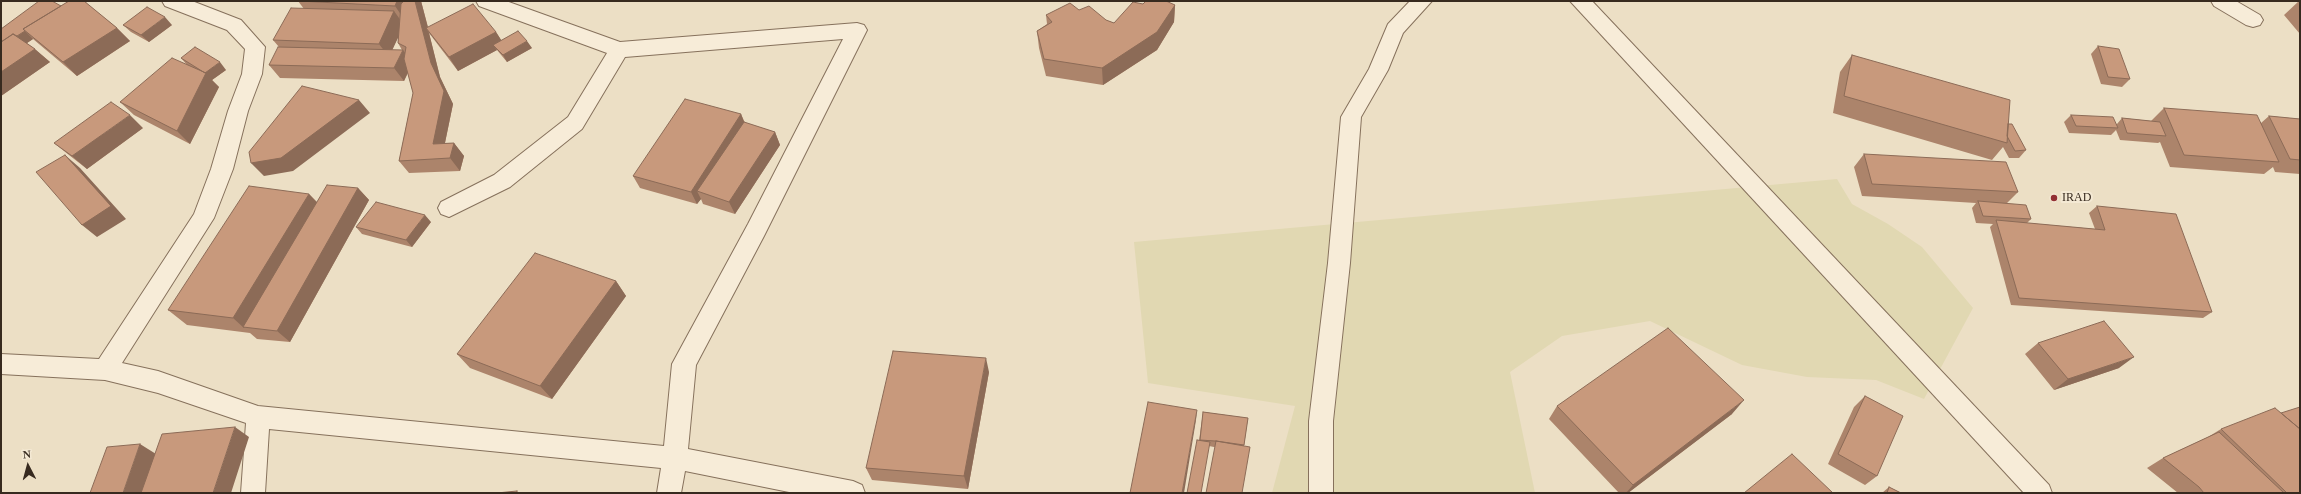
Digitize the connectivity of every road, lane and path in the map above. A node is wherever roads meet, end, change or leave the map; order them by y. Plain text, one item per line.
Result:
1 (172, 1) edge
2 (486, 1) edge
3 (1422, 1) edge
4 (1580, 1) edge
5 (2221, 1) edge
6 (2252, 20) dead end
7 (619, 50) junction
8 (449, 208) dead end
9 (1, 364) edge
10 (105, 370) junction
11 (258, 417) junction
12 (675, 458) junction
13 (253, 493) edge
14 (669, 493) edge
15 (853, 493) edge
16 (1321, 493) edge
17 (2040, 493) edge

1 - 10 street
2 - 7 street
3 - 16 street
4 - 17 street
5 - 6 street
7 - 8 street
7 - 12 street
9 - 10 street
10 - 11 street
11 - 12 street
11 - 13 street
12 - 14 street
12 - 15 street

